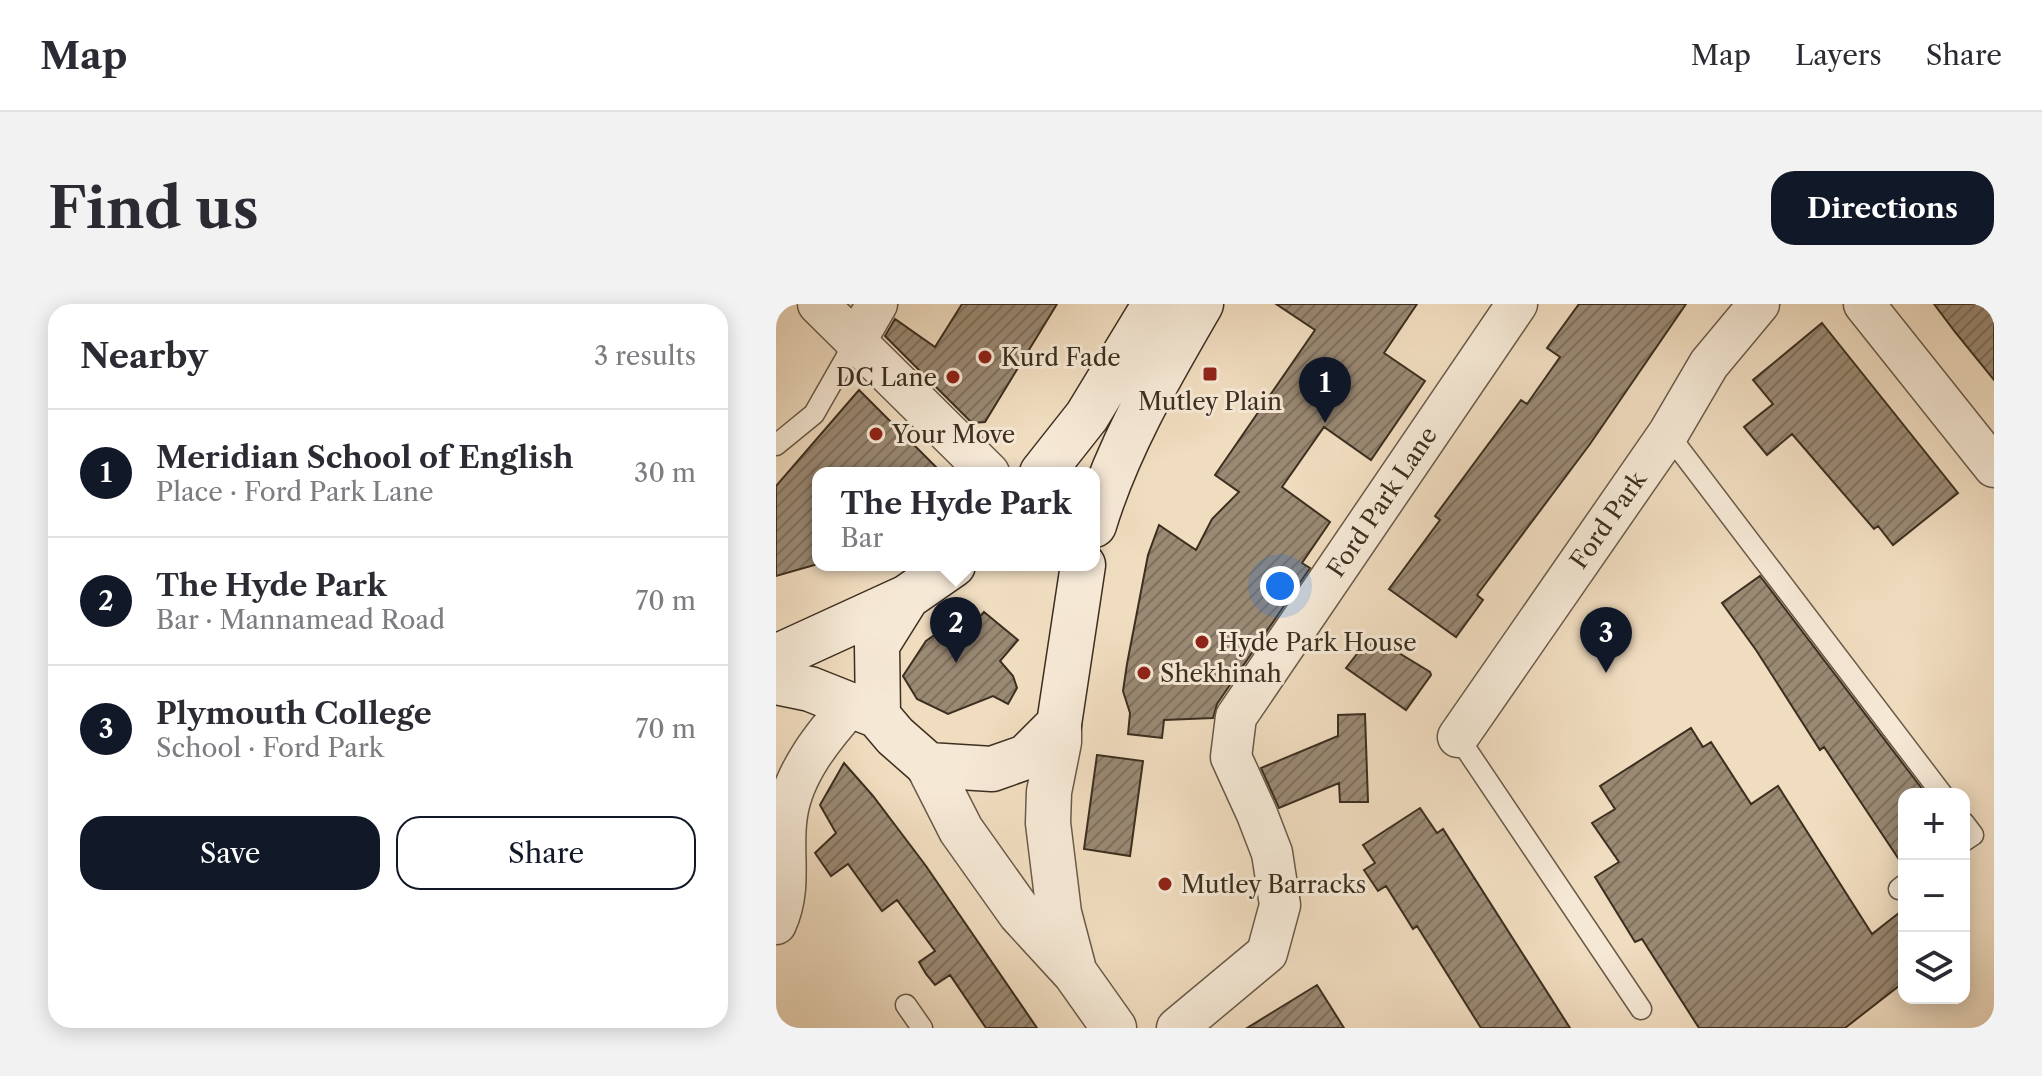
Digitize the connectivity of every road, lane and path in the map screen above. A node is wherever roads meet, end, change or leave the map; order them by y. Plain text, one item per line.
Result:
1 (818, 304) edge
2 (877, 304) edge
3 (1155, 304) edge
4 (1201, 304) edge
5 (1517, 304) edge
6 (1759, 304) edge
7 (1864, 304) edge
8 (855, 342) junction
9 (1668, 434) junction
10 (776, 445) edge
11 (1990, 451) edge
12 (983, 467) edge
13 (1047, 467) edge
14 (1100, 506) edge
15 (944, 571) edge
16 (1081, 571) edge
17 (907, 597) junction
18 (776, 657) edge
19 (776, 682) edge
20 (865, 710) junction
21 (1059, 724) junction
22 (1458, 737) joint
23 (928, 765) junction
24 (1937, 788) edge
25 (776, 924) edge
26 (1075, 973) junction
27 (906, 1005) dead end
28 (1641, 1009) dead end
29 (922, 1028) edge
30 (1114, 1028) edge
31 (1177, 1028) edge

1 - 8 street
2 - 8 street
3 - 13 main road
4 - 14 main road
5 - 31 street, Ford Park Lane
6 - 9 street, Ford Park
7 - 11 street
8 - 10 lane
8 - 12 street
9 - 22 street, Ford Park
9 - 24 lane
15 - 17 main road
16 - 21 main road
17 - 18 main road
17 - 20 main road
19 - 20 main road
20 - 23 main road
20 - 25 street
21 - 23 main road
21 - 26 main road
22 - 28 lane
23 - 26 main road
26 - 30 main road
27 - 29 lane

